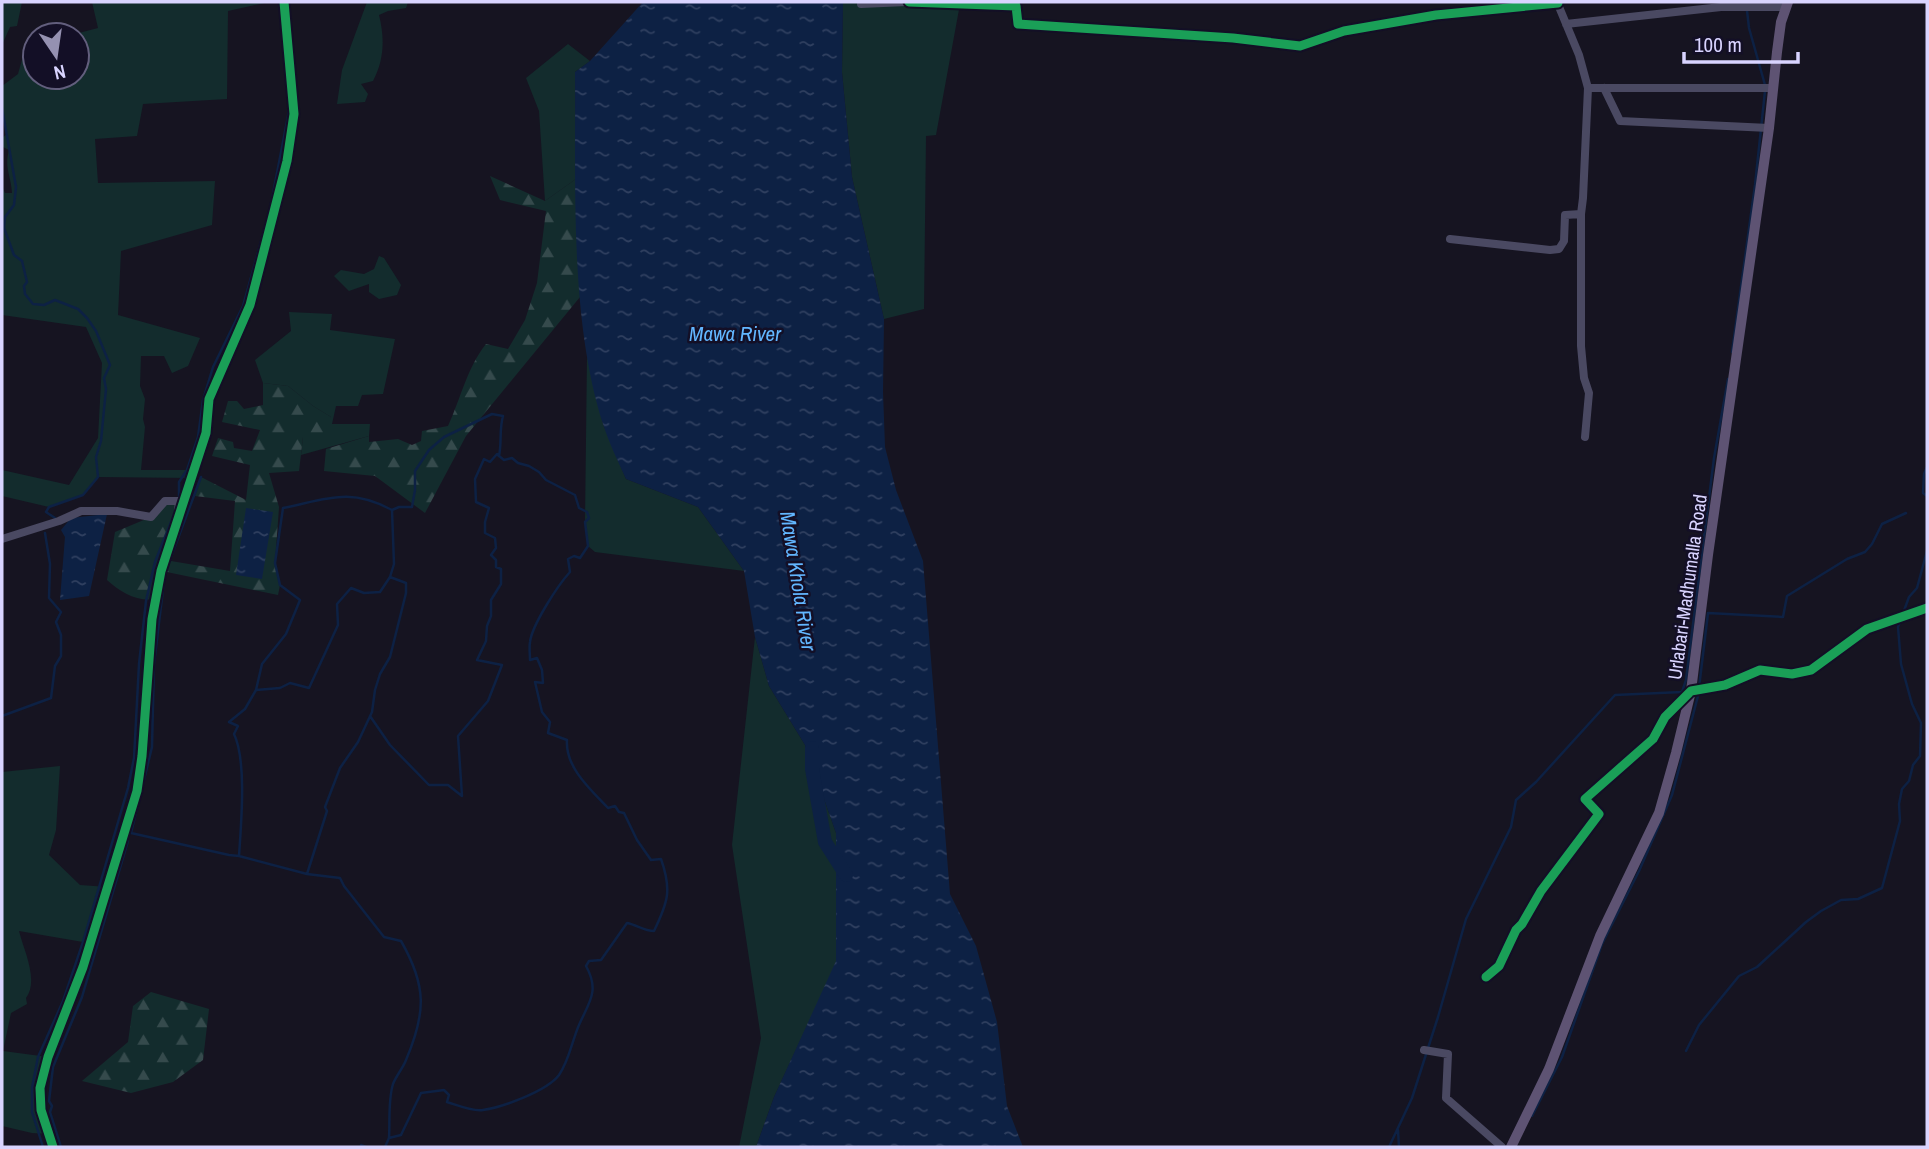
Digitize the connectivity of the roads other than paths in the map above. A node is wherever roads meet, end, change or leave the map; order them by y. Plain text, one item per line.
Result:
1 (284, 2) edge
2 (907, 2) edge
3 (1557, 2) edge
4 (862, 4) dead end
5 (1787, 5) edge
6 (1566, 24) junction
7 (1588, 88) junction
8 (1604, 88) junction
9 (1773, 88) junction
10 (1769, 128) junction
11 (1581, 214) junction
12 (1450, 239) dead end
13 (1584, 437) dead end
14 (177, 524) junction
15 (2, 539) edge
16 (1927, 608) edge
17 (1691, 691) junction
18 (1486, 977) dead end
19 (1424, 1050) dead end
20 (54, 1147) edge
21 (1502, 1147) edge
22 (1511, 1147) edge

1 - 14 street
2 - 3 street
2 - 4 street
3 - 6 street
5 - 6 street
5 - 9 main road, Urlabari-Madhumalla Road
6 - 7 street
7 - 8 street
7 - 11 street
8 - 9 street
8 - 10 street
9 - 10 main road, Urlabari-Madhumalla Road
10 - 17 main road, Urlabari-Madhumalla Road
11 - 12 street
11 - 13 street
14 - 15 street
14 - 20 street
16 - 17 street
17 - 18 street
17 - 22 main road, Urlabari-Madhumalla Road
19 - 21 street

